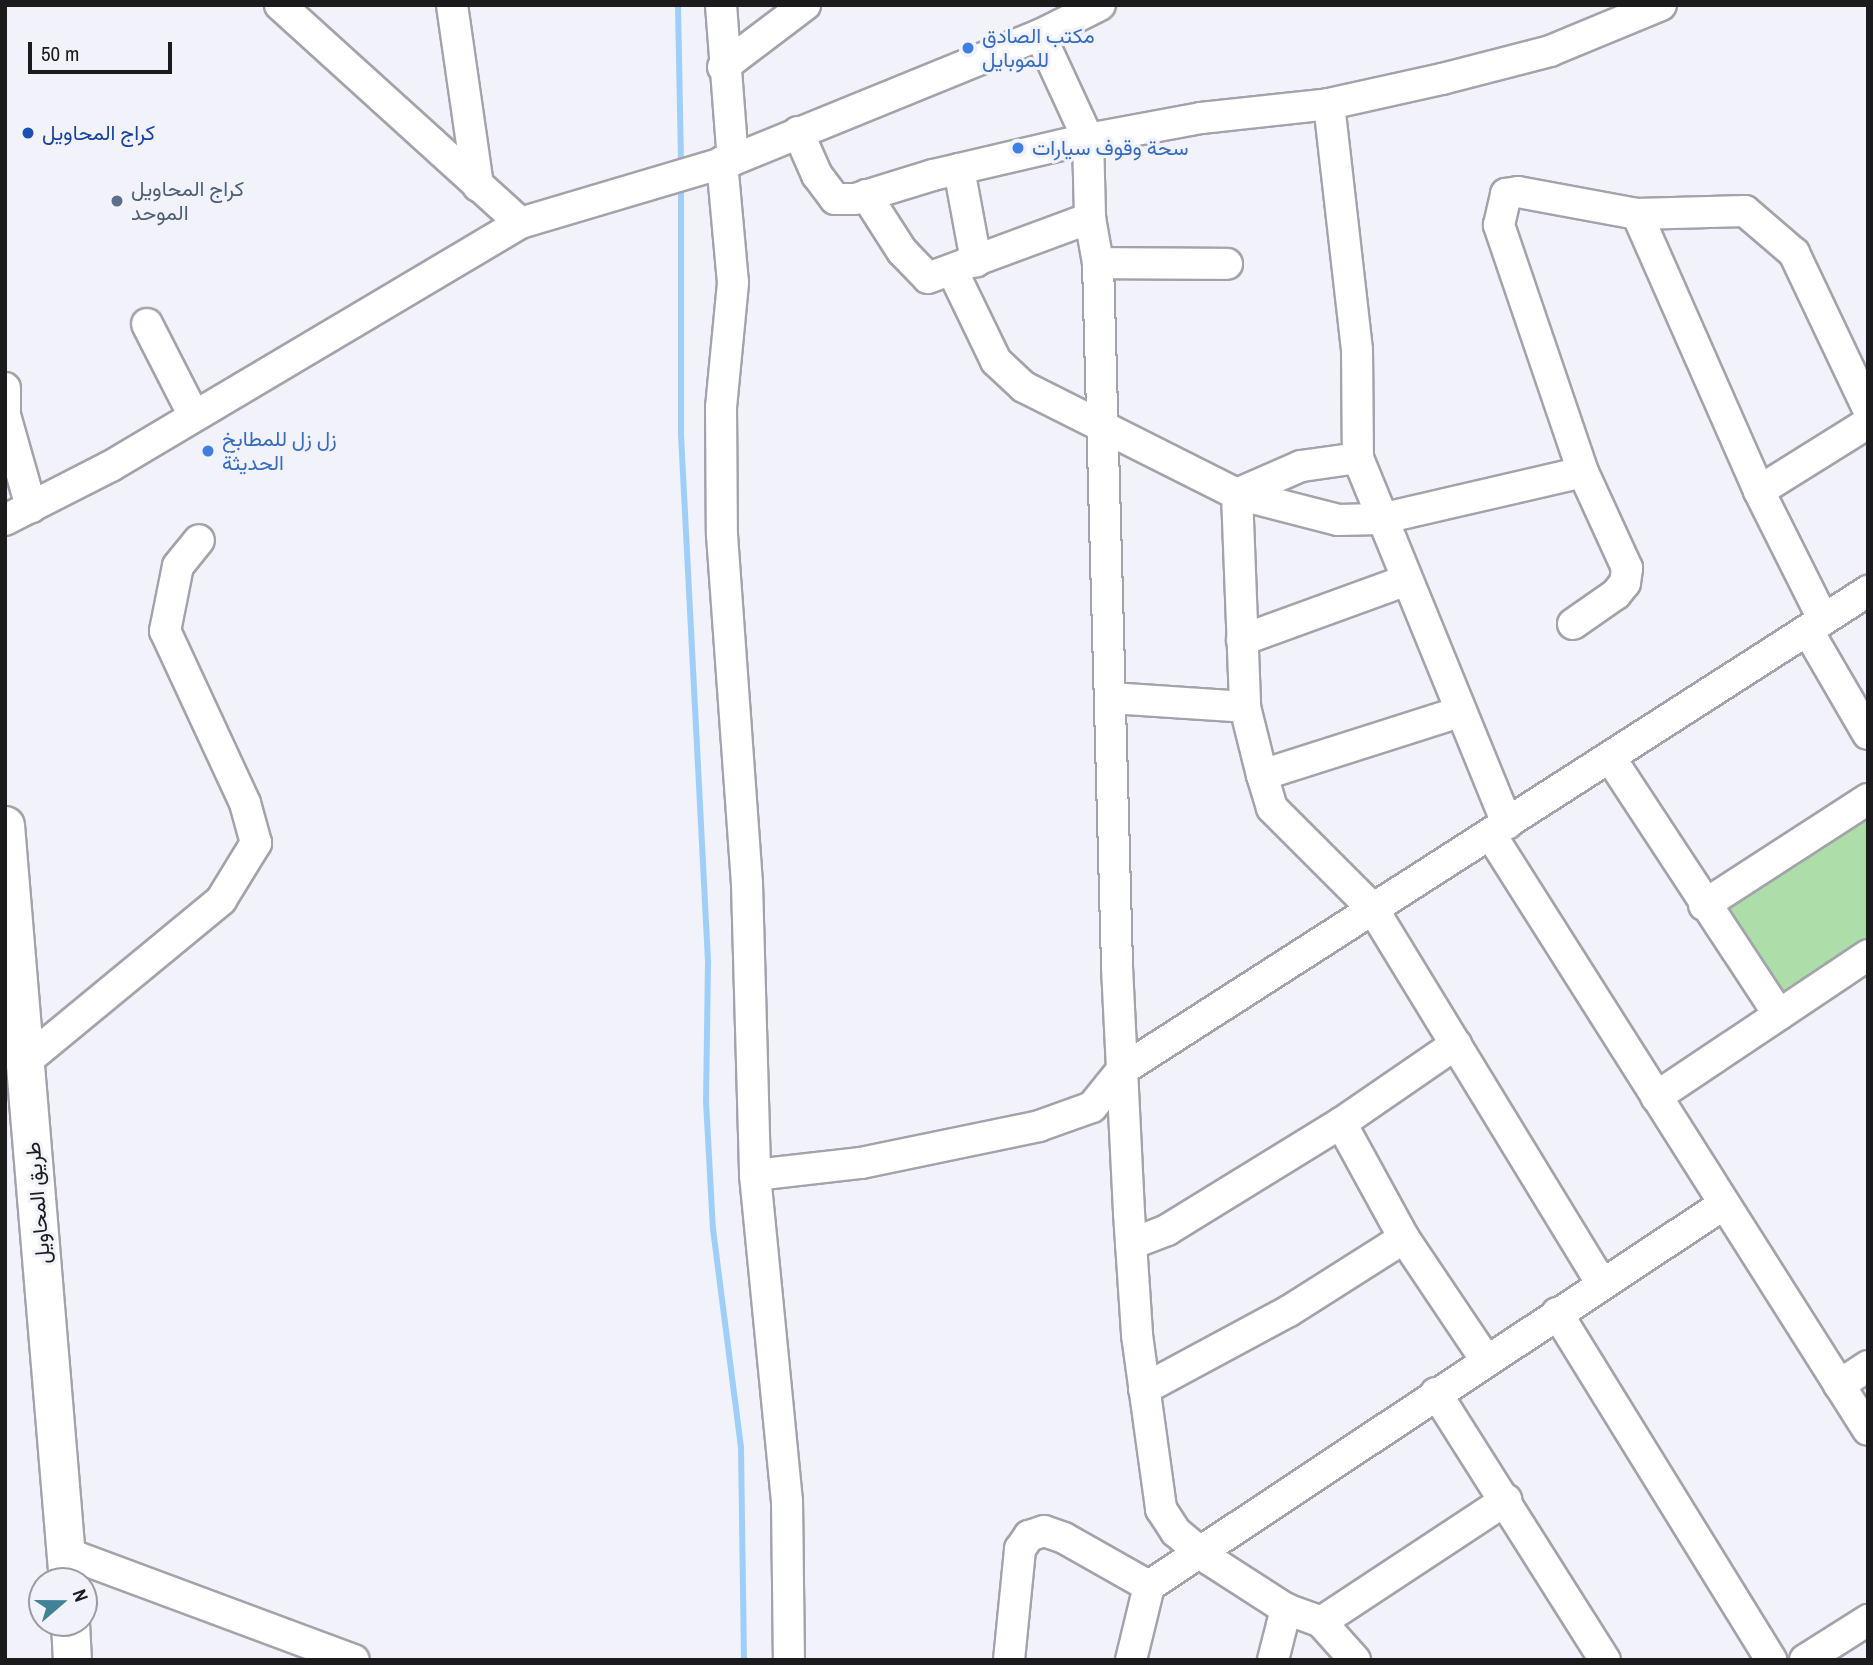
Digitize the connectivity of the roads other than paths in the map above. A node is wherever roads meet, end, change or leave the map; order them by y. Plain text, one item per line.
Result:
1 (280, 5) edge
2 (452, 5) edge
3 (721, 5) edge
4 (805, 5) edge
5 (1100, 5) edge
6 (1661, 5) edge
7 (1040, 35) junction
8 (723, 67) junction
9 (1329, 104) junction
10 (798, 132) junction
11 (1088, 139) junction
12 (718, 164) junction
13 (959, 169) junction
14 (478, 186) junction
15 (866, 195) junction
16 (1637, 214) junction
17 (1090, 218) junction
18 (520, 223) junction
19 (1098, 263) junction
20 (1227, 264) dead end
21 (965, 267) junction
22 (147, 324) dead end
23 (5, 388) edge
24 (5, 409) edge
25 (1868, 409) edge
26 (5, 415) edge
27 (194, 416) junction
28 (1868, 423) edge
29 (1105, 430) junction
30 (1358, 458) junction
31 (1583, 472) junction
32 (1759, 491) junction
33 (1237, 495) junction
34 (18, 514) edge
35 (1380, 519) junction
36 (199, 540) dead end
37 (1405, 581) junction
38 (1868, 591) edge
39 (1573, 624) dead end
40 (1815, 625) junction
41 (1242, 640) junction
42 (1111, 698) junction
43 (1245, 707) junction
44 (1460, 712) junction
45 (1868, 734) edge
46 (1611, 759) junction
47 (1262, 775) junction
48 (1868, 799) edge
49 (5, 825) edge
50 (1499, 830) junction
51 (1704, 905) junction
52 (1373, 909) junction
53 (10, 916) edge
54 (1868, 956) edge
55 (1779, 1015) junction
56 (14, 1023) edge
57 (1456, 1044) junction
58 (26, 1061) junction
59 (1122, 1070) junction
60 (1656, 1097) junction
61 (1341, 1123) junction
62 (755, 1175) junction
63 (1724, 1203) junction
64 (1404, 1238) junction
65 (1131, 1244) junction
66 (1602, 1284) junction
67 (1557, 1313) junction
68 (1486, 1360) junction
69 (1868, 1366) edge
70 (1839, 1385) junction
71 (1144, 1389) junction
72 (1436, 1393) junction
73 (1868, 1430) edge
74 (1506, 1500) junction
75 (1200, 1552) junction
76 (67, 1567) edge
77 (98, 1577) edge
78 (1149, 1586) junction
79 (1286, 1609) junction
80 (1868, 1620) edge
81 (1321, 1622) junction
82 (71, 1637) edge
83 (72, 1660) edge
84 (355, 1660) edge
85 (789, 1660) edge
86 (1009, 1660) edge
87 (1131, 1660) edge
88 (1273, 1660) edge
89 (1355, 1660) edge
90 (1605, 1660) edge
91 (1771, 1660) edge
92 (1805, 1660) edge

1 - 14 street
2 - 14 street
3 - 8 street
4 - 8 street
5 - 7 street
6 - 9 street
7 - 10 street
7 - 11 street
8 - 12 street
9 - 11 street
9 - 30 street
10 - 12 street
10 - 15 street
11 - 13 street
11 - 17 street
12 - 18 street
12 - 62 street
13 - 15 street
13 - 21 street
14 - 18 street
15 - 21 street
16 - 25 street
16 - 31 street
16 - 32 street
17 - 19 street
17 - 21 street
18 - 27 street
19 - 20 street
19 - 29 street
21 - 29 street
22 - 27 street
23 - 24 street
26 - 34 street
27 - 34 street
28 - 32 street
29 - 33 street
29 - 42 street
30 - 33 street
30 - 35 street
31 - 35 street
31 - 39 street
32 - 40 street
33 - 35 street
33 - 41 street
35 - 37 street
36 - 58 street
37 - 41 street
37 - 44 street
38 - 40 street
40 - 45 street
40 - 46 street
41 - 43 street
42 - 43 street
42 - 59 street
43 - 47 street
44 - 47 street
44 - 50 street
46 - 50 street
46 - 51 street
47 - 52 street
48 - 51 street
49 - 53 main road, طريق المحاويل
50 - 52 street
50 - 60 street
51 - 55 street
52 - 57 street
52 - 59 street
53 - 56 main road, طريق المحاويل
54 - 55 street
55 - 60 street
56 - 58 main road, طريق المحاويل
57 - 61 street
57 - 66 street
58 - 76 main road, طريق المحاويل
59 - 62 street
59 - 65 street
60 - 63 street
61 - 64 street
61 - 65 street
62 - 85 street
63 - 66 street
63 - 70 street
64 - 68 street
64 - 71 street
65 - 71 street
66 - 67 street
67 - 68 street
67 - 91 street
68 - 72 street
69 - 70 street
70 - 73 street
71 - 75 street
72 - 74 street
72 - 75 street
74 - 81 street
74 - 90 street
75 - 78 street
75 - 79 street
77 - 84 street
78 - 86 street
78 - 87 street
79 - 81 street
79 - 88 street
80 - 92 street
81 - 89 street
82 - 83 main road

